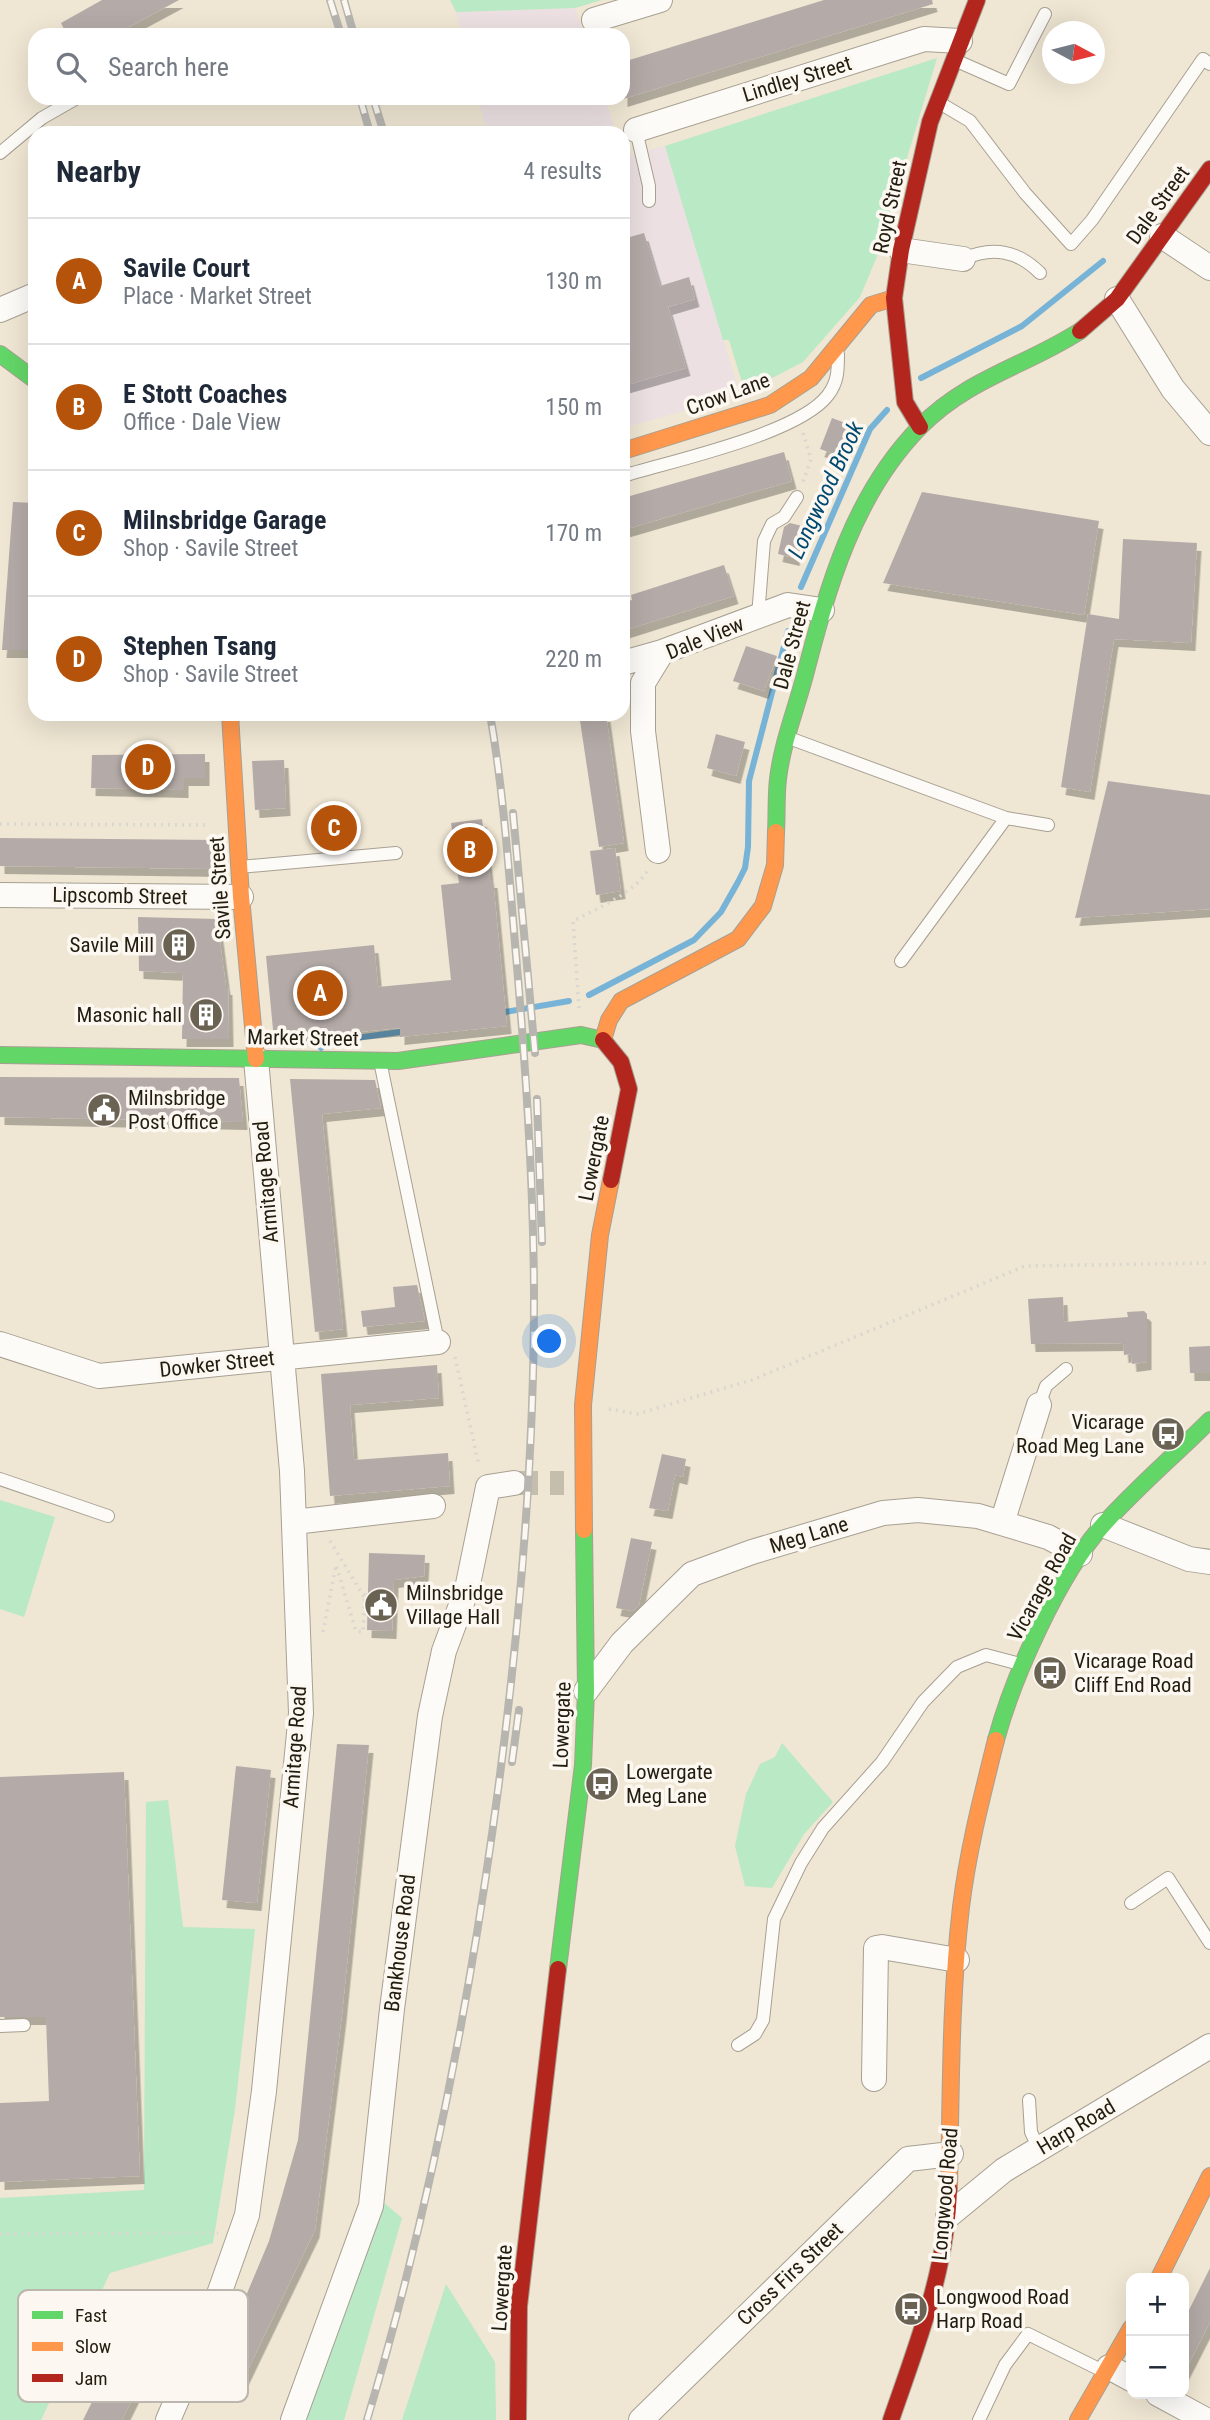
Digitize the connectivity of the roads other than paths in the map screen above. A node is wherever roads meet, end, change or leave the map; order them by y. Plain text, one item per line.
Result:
1 (660, 0) edge
2 (977, 0) edge
3 (1045, 14) dead end
4 (594, 20) dead end
5 (957, 50) junction
6 (1210, 64) edge
7 (938, 102) junction
8 (65, 105) edge
9 (32, 126) edge
10 (28, 130) edge
11 (636, 130) joint
12 (0, 153) edge
13 (1210, 169) edge
14 (649, 201) dead end
15 (1162, 236) junction
16 (901, 250) junction
17 (963, 259) joint
18 (1210, 268) edge
19 (1040, 273) dead end
20 (28, 298) edge
21 (894, 298) junction
22 (1117, 299) junction
23 (0, 310) edge
24 (838, 345) junction
25 (0, 354) edge
26 (28, 375) edge
27 (920, 427) junction
28 (1210, 433) edge
29 (630, 449) edge
30 (630, 474) edge
31 (797, 497) road end
32 (822, 611) junction
33 (758, 616) junction
34 (662, 652) junction
35 (630, 661) edge
36 (230, 721) edge
37 (789, 738) junction
38 (1006, 818) junction
39 (1048, 825) dead end
40 (658, 851) road end
41 (396, 853) dead end
42 (239, 867) junction
43 (0, 895) edge
44 (241, 897) junction
45 (901, 961) dead end
46 (603, 1040) junction
47 (0, 1055) edge
48 (256, 1059) junction
49 (380, 1060) junction
50 (438, 1342) joint
51 (0, 1343) edge
52 (280, 1357) junction
53 (1066, 1369) dead end
54 (1039, 1405) joint
55 (1210, 1420) edge
56 (0, 1479) edge
57 (514, 1483) tunnel mouth
58 (433, 1506) dead end
59 (108, 1516) dead end
60 (294, 1522) junction
61 (1002, 1523) junction
62 (1103, 1525) junction
63 (1080, 1554) junction
64 (1210, 1562) edge
65 (1024, 1665) junction
66 (586, 1692) junction
67 (998, 1733) joint
68 (1131, 1903) dead end
69 (1210, 1943) edge
70 (957, 1960) junction
71 (24, 2025) dead end
72 (0, 2026) edge
73 (738, 2045) dead end
74 (1210, 2046) edge
75 (874, 2079) dead end
76 (1029, 2099) dead end
77 (1039, 2149) junction
78 (951, 2154) junction
79 (1210, 2176) edge
80 (948, 2216) junction
81 (1162, 2273) edge
82 (221, 2290) edge
83 (1126, 2336) edge
84 (1107, 2370) junction
85 (1126, 2377) edge
86 (1167, 2399) edge
87 (176, 2402) edge
88 (168, 2420) edge
89 (293, 2420) edge
90 (518, 2420) edge
91 (642, 2420) edge
92 (891, 2420) edge
93 (979, 2420) edge
94 (1078, 2420) edge
95 (1206, 2420) edge

1 - 4 street
2 - 5 street, Royd Street
3 - 5 lane
5 - 7 street, Royd Street
5 - 11 street, Lindley Street
6 - 7 lane
7 - 16 street, Royd Street
8 - 9 lane
10 - 12 lane
11 - 14 lane
13 - 15 street, Dale Street
15 - 18 street
15 - 22 street, Dale Street
16 - 17 street
16 - 21 street, Royd Street
17 - 19 lane
20 - 23 street
21 - 24 street, Crow Lane
21 - 27 street, Royd Street
22 - 27 street, Dale Street
22 - 28 street
24 - 29 street, Crow Lane
24 - 30 lane
25 - 26 street
27 - 32 street, Dale Street
31 - 33 lane
32 - 33 street, Dale View
32 - 37 street, Dale Street
33 - 34 street, Dale View
34 - 35 street
34 - 40 street, Dale View
36 - 42 street, Savile Street
37 - 38 lane
37 - 46 street, Dale Street
38 - 39 lane
38 - 45 lane
41 - 42 lane
42 - 44 street, Savile Street
43 - 44 street, Lipscomb Street
44 - 48 street, Savile Street
46 - 49 street, Market Street
46 - 66 street, Lowergate
47 - 48 street, Market Street
48 - 49 street, Market Street
48 - 52 street, Armitage Road
49 - 50 lane
50 - 52 street, Dowker Street
51 - 52 street, Dowker Street
52 - 60 street, Armitage Road
53 - 54 lane
54 - 61 street
55 - 62 street, Vicarage Road
56 - 59 lane
57 - 89 street, Bankhouse Road
58 - 60 street
60 - 82 street, Armitage Road
61 - 63 street, Meg Lane
61 - 66 street, Meg Lane
62 - 63 street, Vicarage Road
62 - 64 street
63 - 65 street, Vicarage Road
65 - 67 street, Vicarage Road
65 - 73 lane
66 - 90 street, Lowergate
67 - 70 street, Longwood Road
68 - 69 lane
70 - 75 street
70 - 78 street, Longwood Road
71 - 72 lane
74 - 77 street, Harp Road
76 - 77 lane
77 - 80 street, Harp Road
78 - 80 street, Longwood Road
78 - 91 street, Cross Firs Street
79 - 81 street
80 - 92 street, Longwood Road
83 - 84 street
84 - 85 street
84 - 93 lane
84 - 94 street
86 - 95 street
87 - 88 street, Armitage Road

